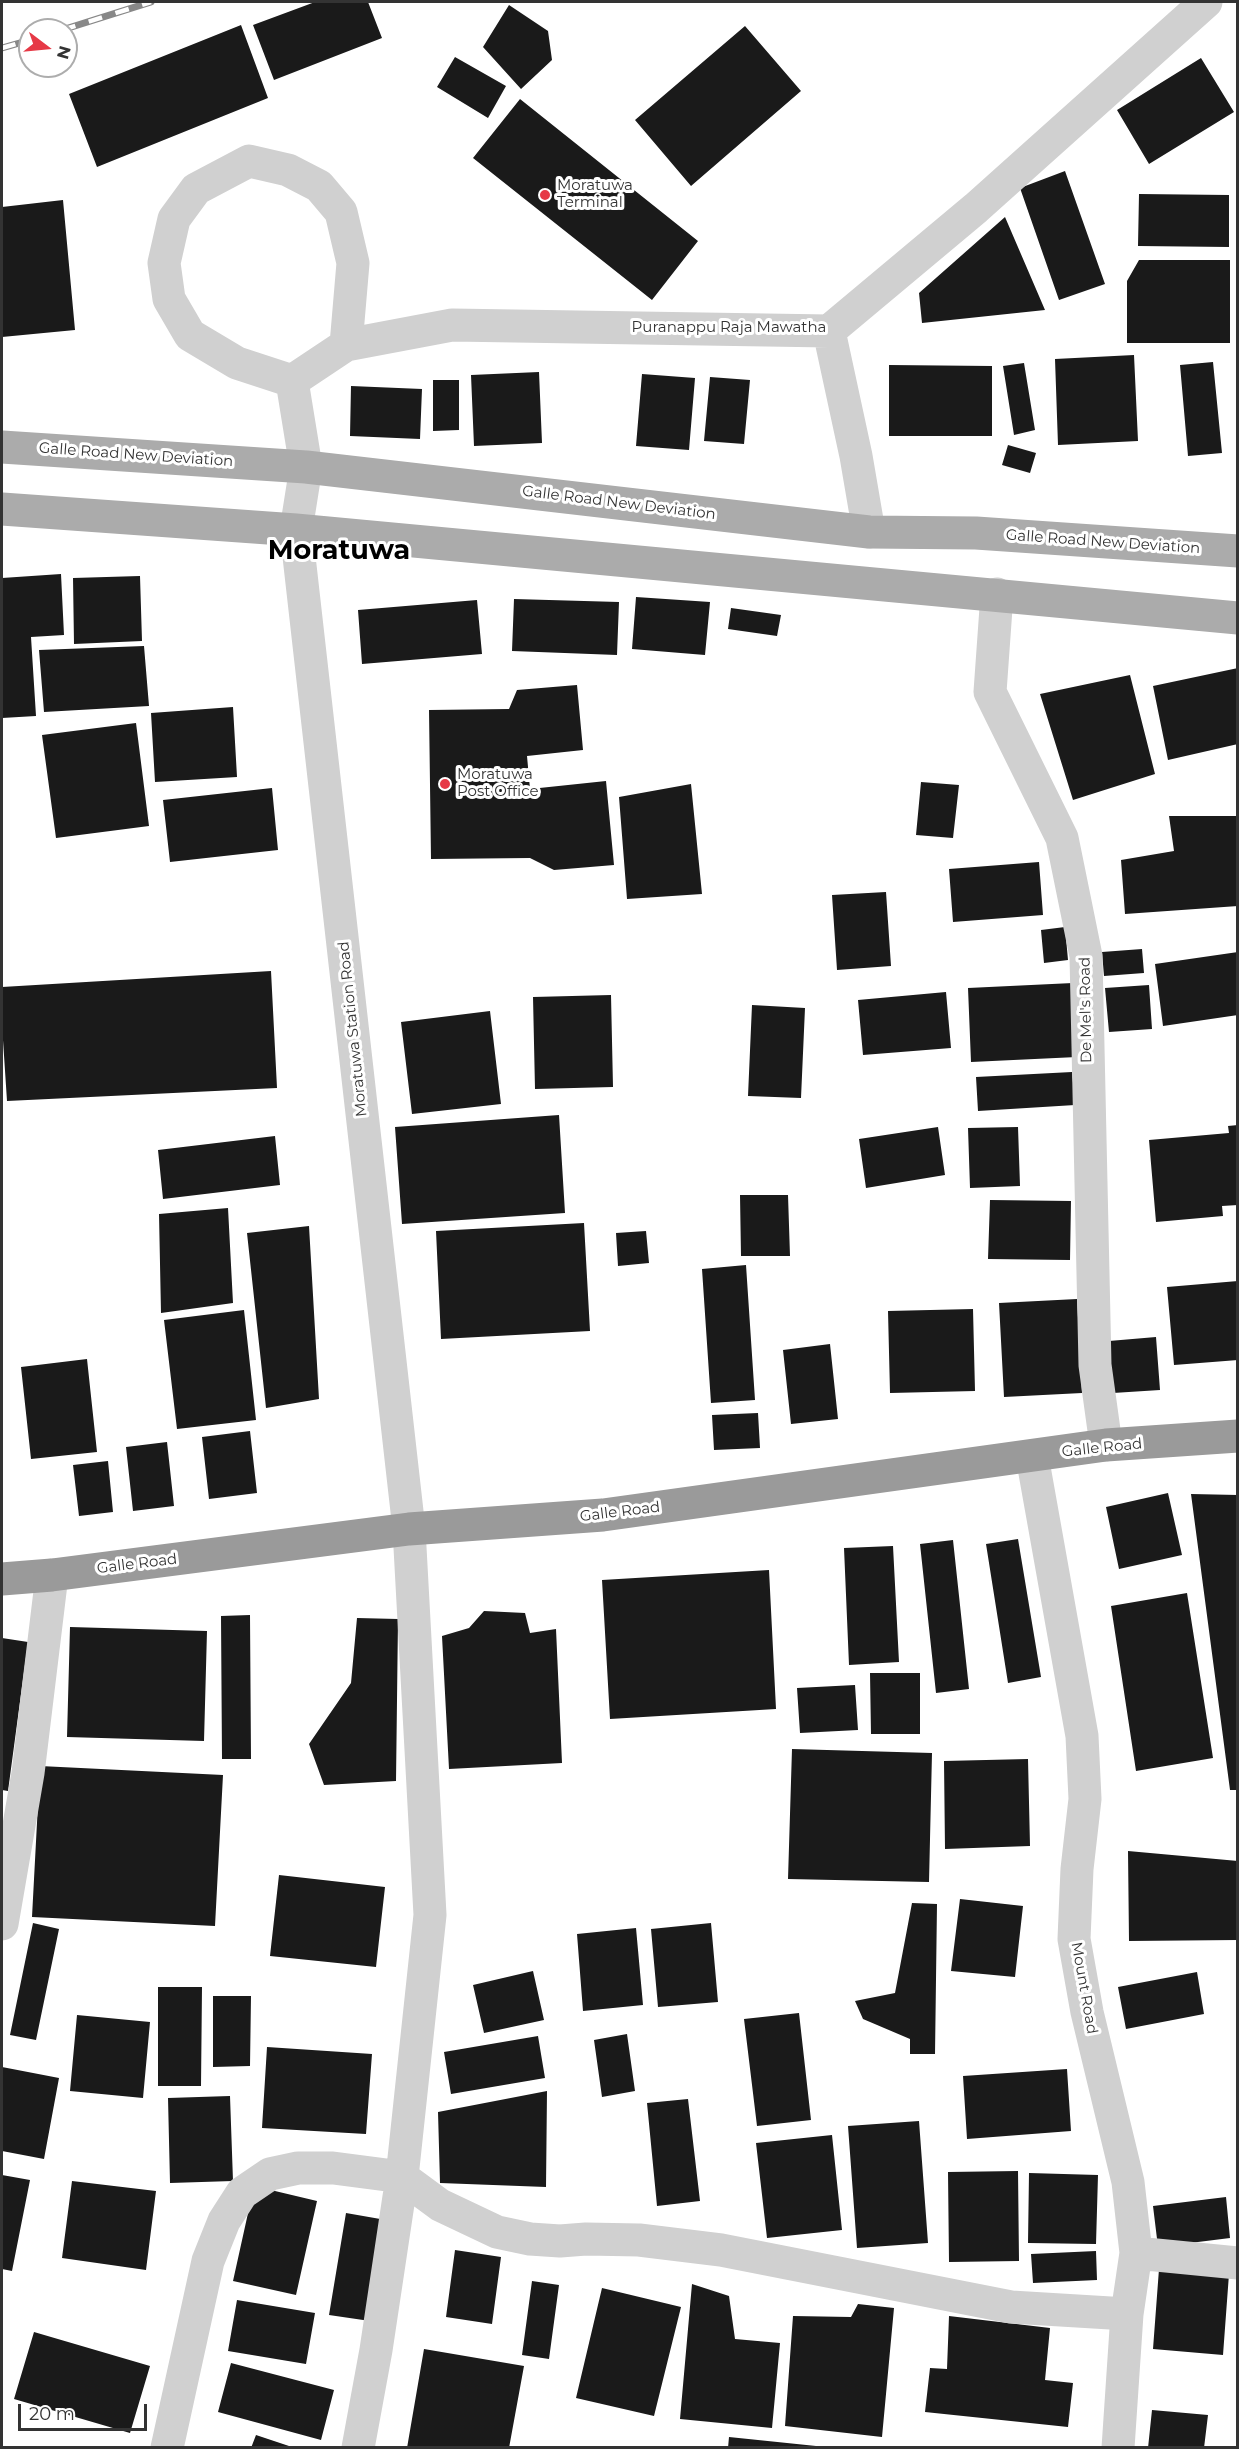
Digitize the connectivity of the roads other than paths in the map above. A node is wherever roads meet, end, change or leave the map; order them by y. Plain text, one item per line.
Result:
1 (1206, 2) edge
2 (830, 331) junction
3 (346, 345) junction
4 (292, 381) junction
5 (2, 447) edge
6 (306, 467) junction
7 (2, 509) edge
8 (296, 530) junction
9 (869, 532) junction
10 (1238, 551) edge
11 (997, 594) junction
12 (1238, 618) edge
13 (1238, 1436) edge
14 (1106, 1445) junction
15 (1032, 1456) junction
16 (409, 1528) junction
17 (52, 1575) junction
18 (2, 1579) edge
19 (2, 1924) edge
20 (402, 2177) junction
21 (1136, 2253) junction
22 (1238, 2263) edge
23 (1127, 2314) junction
24 (167, 2448) edge
25 (358, 2448) edge
26 (1118, 2448) edge

1 - 2 street, Puranappu Raja Mawatha
2 - 3 street, Puranappu Raja Mawatha
2 - 9 street
3 - 4 street, Puranappu Raja Mawatha
3 - 4 street
4 - 6 street
5 - 6 main road, Galle Road New Deviation
6 - 8 street
6 - 9 main road, Galle Road New Deviation
7 - 8 main road
8 - 11 main road
8 - 16 street, Moratuwa Station Road
9 - 10 main road, Galle Road New Deviation
11 - 12 main road
11 - 14 street, De Mel's Road
13 - 14 highway, Galle Road
14 - 15 highway, Galle Road
15 - 16 highway, Galle Road
15 - 21 street, Mount Road
16 - 17 highway, Galle Road
16 - 20 street, Moratuwa Station Road
17 - 18 highway, Galle Road
17 - 19 street
20 - 23 street
20 - 24 street
20 - 25 street, Moratuwa Station Road
21 - 22 street
21 - 23 street, Mount Road
23 - 26 street, Mount Road

